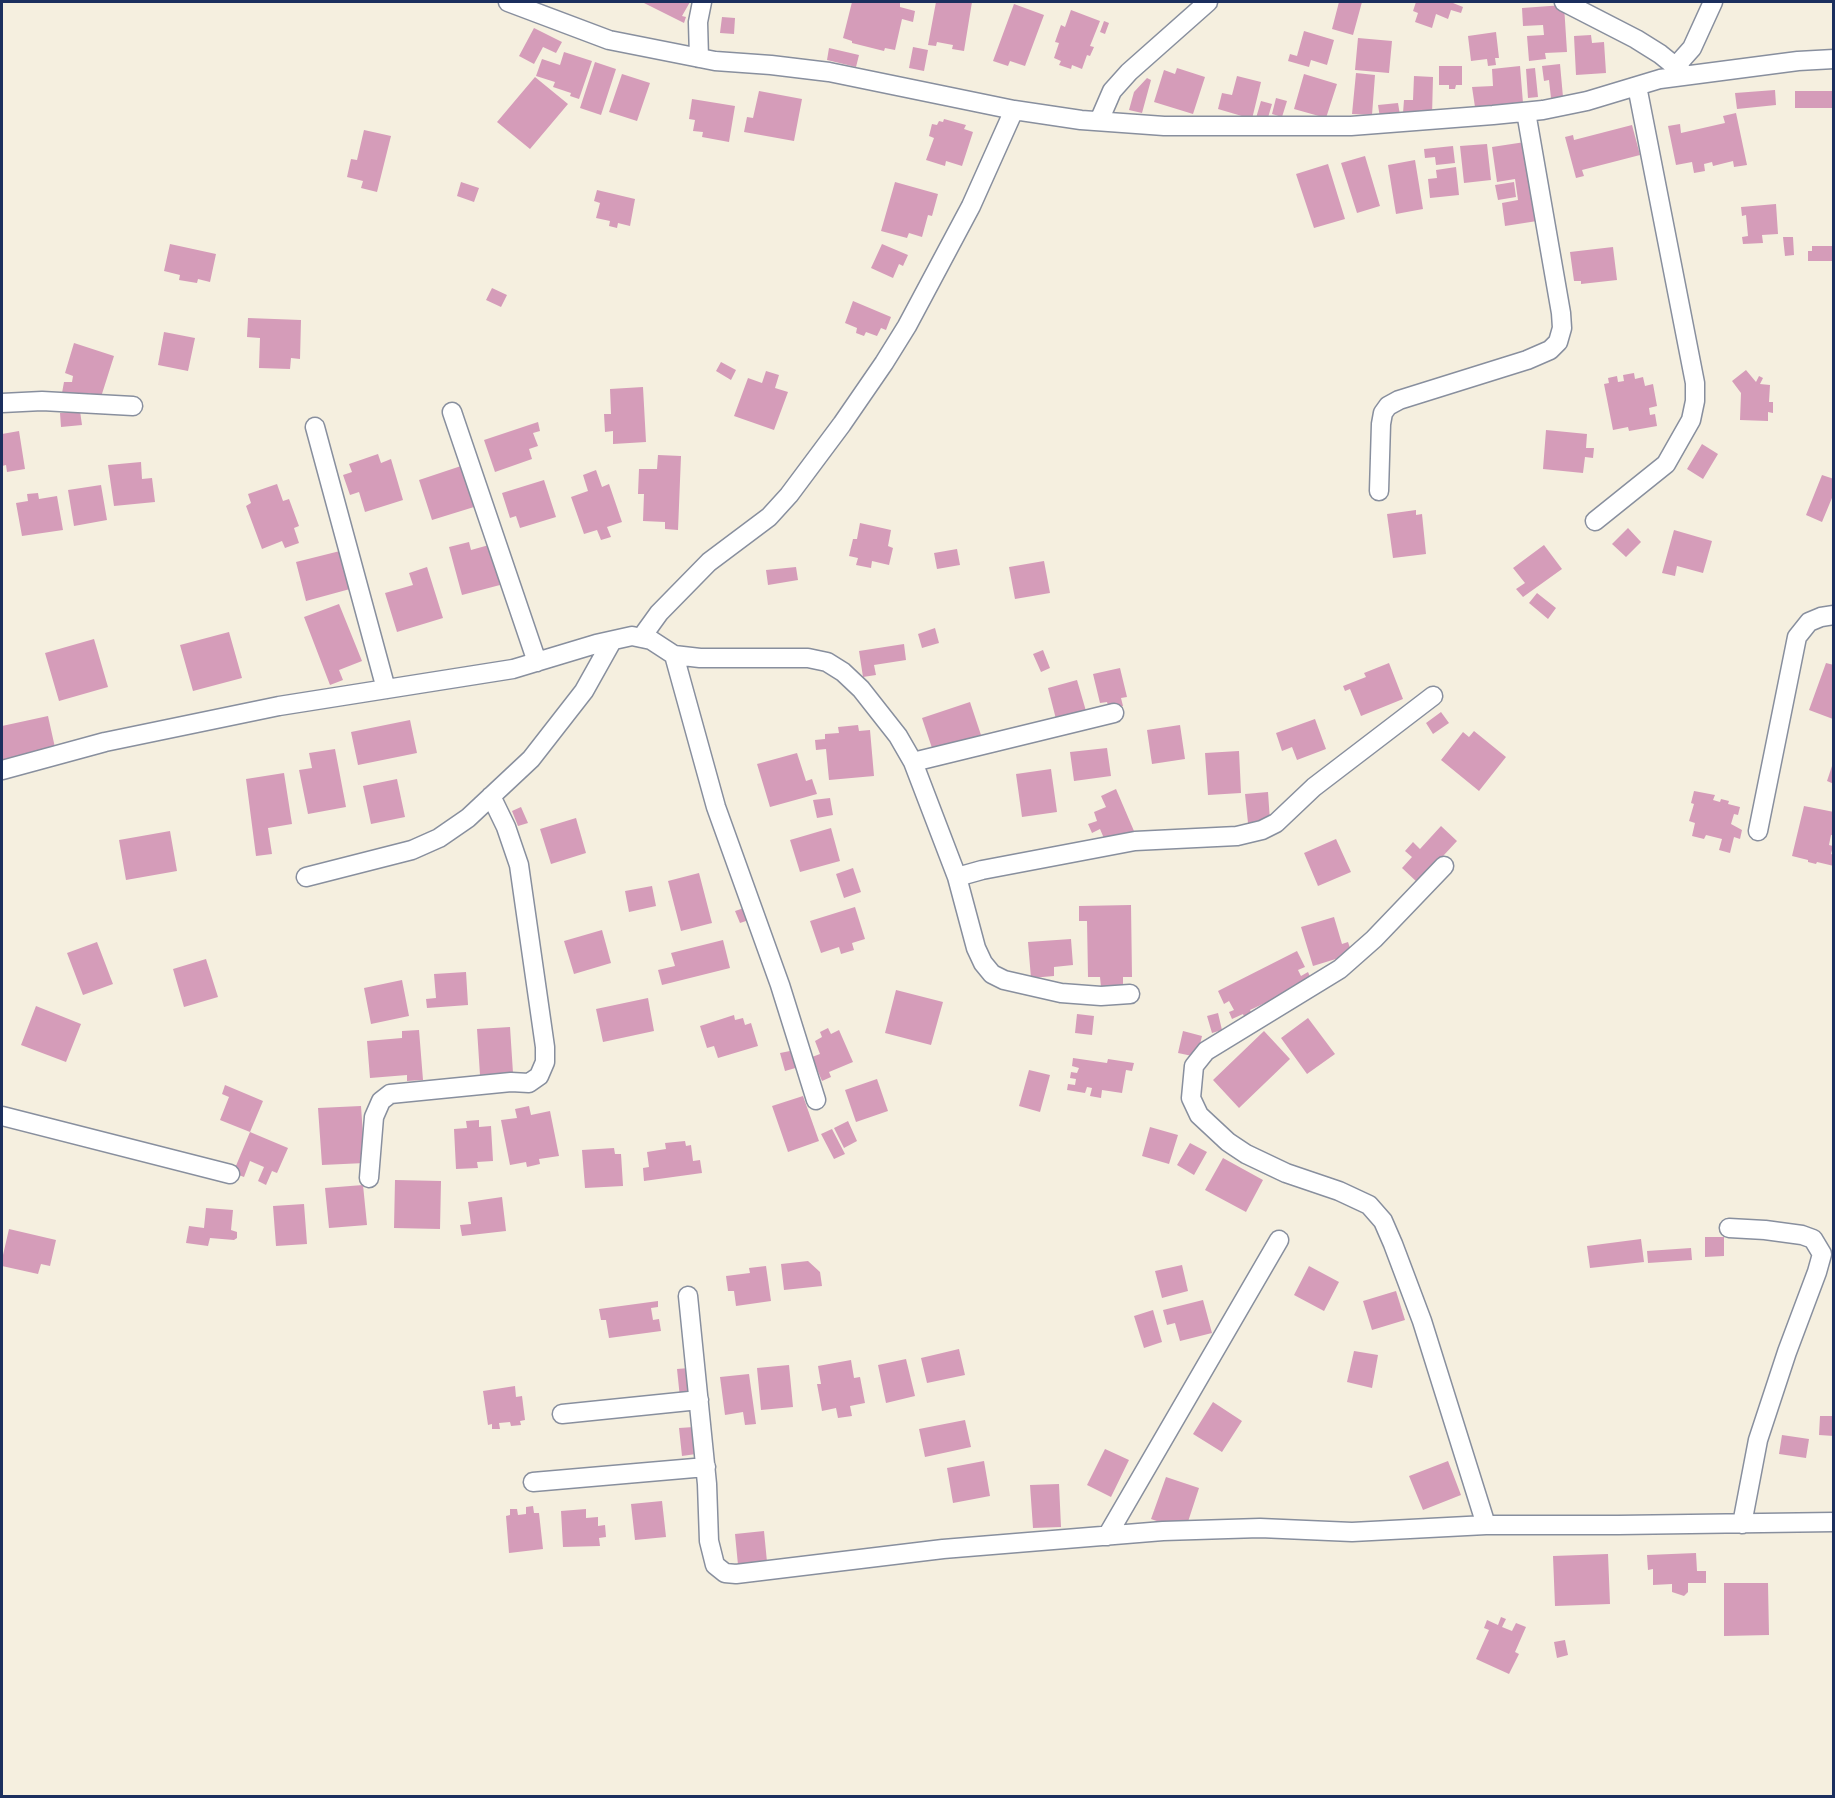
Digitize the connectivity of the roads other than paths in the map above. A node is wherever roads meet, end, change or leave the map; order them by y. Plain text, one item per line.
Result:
1 (508, 2) edge
2 (702, 2) edge
3 (1208, 2) edge
4 (1564, 2) edge
5 (1713, 2) edge
6 (699, 58) junction
7 (1833, 59) edge
8 (1681, 71) junction
9 (1637, 86) junction
10 (1014, 110) junction
11 (1526, 112) junction
12 (1099, 121) junction
13 (2, 402) edge
14 (133, 406) dead end
15 (452, 412) dead end
16 (315, 427) dead end
17 (1379, 491) dead end
18 (1595, 520) dead end
19 (1833, 615) edge
20 (641, 638) junction
21 (612, 641) junction
22 (674, 655) junction
23 (537, 662) junction
24 (387, 689) junction
25 (1433, 696) dead end
26 (1114, 713) dead end
27 (913, 762) junction
28 (2, 770) edge
29 (490, 796) junction
30 (1758, 831) dead end
31 (1444, 866) dead end
32 (306, 876) dead end
33 (957, 877) junction
34 (1130, 994) dead end
35 (816, 1100) dead end
36 (2, 1116) edge
37 (230, 1174) dead end
38 (369, 1178) dead end
39 (1729, 1228) dead end
40 (1279, 1240) dead end
41 (688, 1296) dead end
42 (699, 1400) junction
43 (562, 1414) dead end
44 (706, 1467) junction
45 (533, 1482) dead end
46 (1833, 1522) edge
47 (1742, 1524) junction
48 (1486, 1525) junction
49 (1107, 1536) junction

1 - 6 street
2 - 6 street
3 - 12 street
4 - 8 street
5 - 8 street
6 - 10 street
7 - 8 street
8 - 9 street
9 - 11 street
9 - 18 street
10 - 12 street
10 - 20 street
11 - 12 street
11 - 17 street
13 - 14 street
15 - 23 street
16 - 24 street
19 - 30 street
20 - 21 street
20 - 22 street
21 - 23 street
21 - 29 street
22 - 27 street
22 - 35 street
23 - 24 street
24 - 28 street
25 - 33 street
26 - 27 street
27 - 33 street
29 - 32 street
29 - 38 street
31 - 48 street
33 - 34 street
36 - 37 street
39 - 47 street
40 - 49 street
41 - 42 street
42 - 43 street
42 - 44 street
44 - 45 street
44 - 49 street
46 - 47 street
47 - 48 street
48 - 49 street

